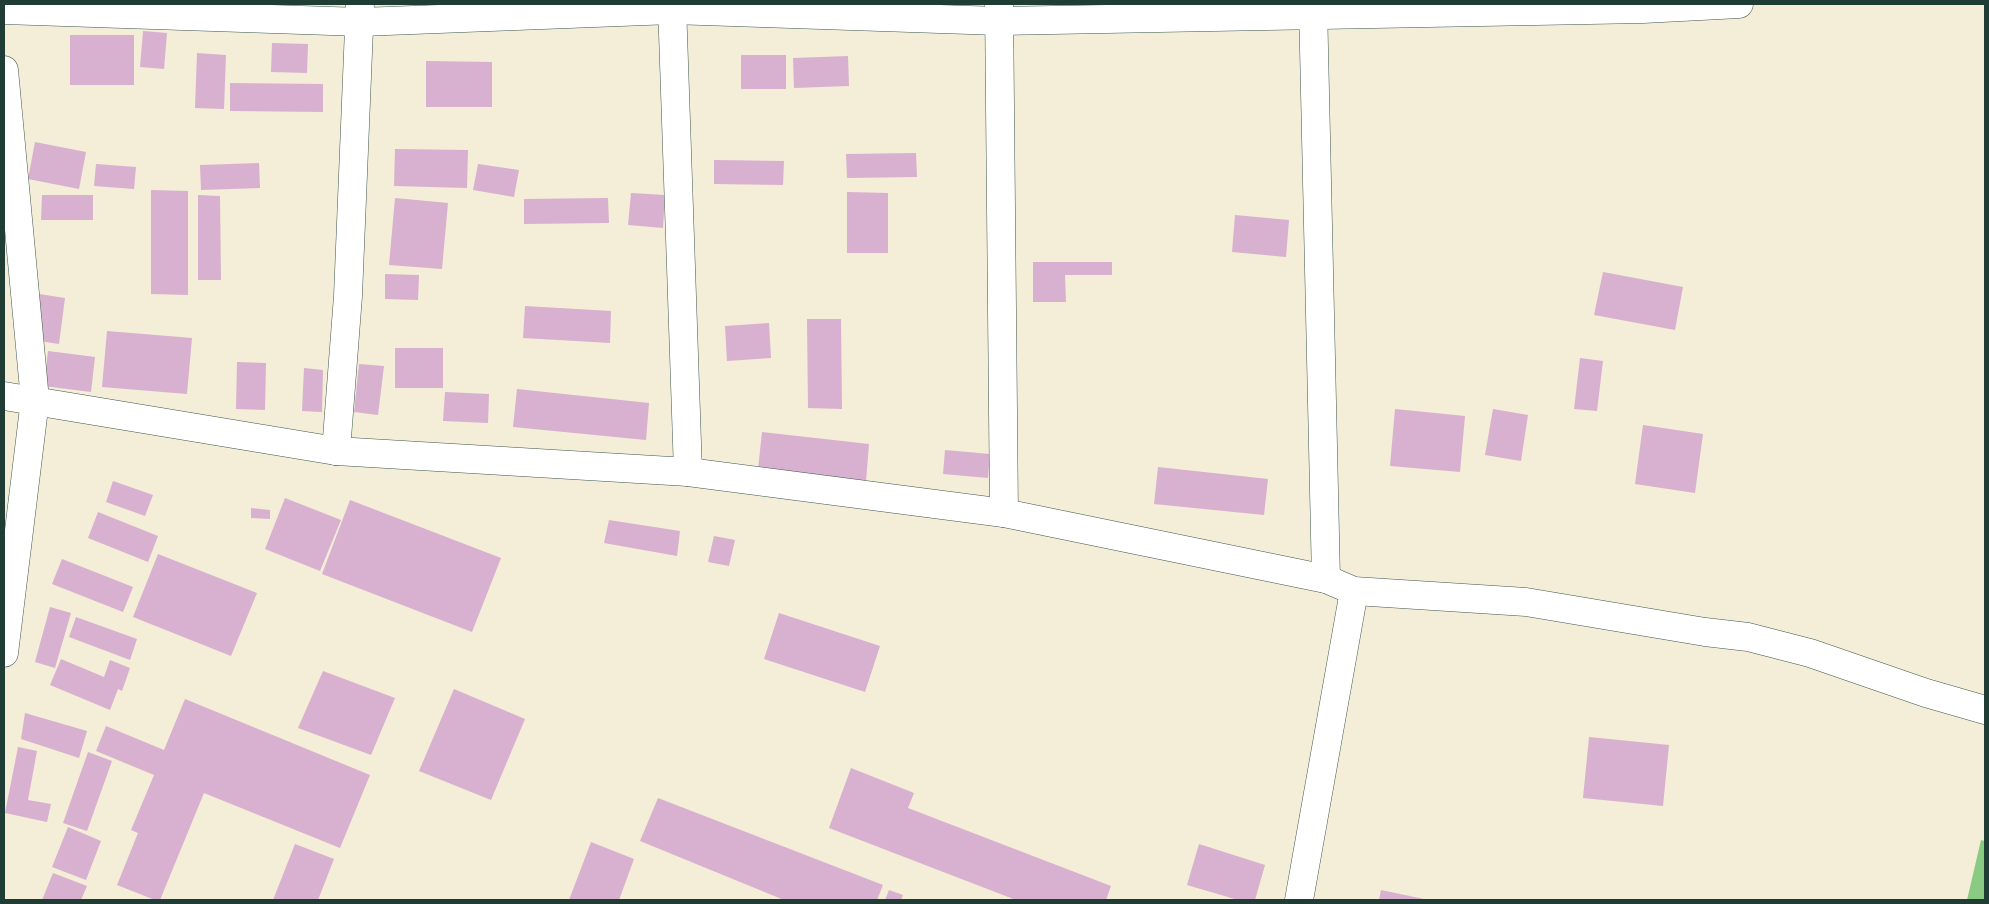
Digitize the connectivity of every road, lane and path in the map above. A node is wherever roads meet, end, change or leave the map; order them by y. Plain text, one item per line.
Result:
1 (1739, 4) edge
2 (1643, 6) edge
3 (672, 7) edge
4 (1313, 9) edge
5 (4, 10) edge
6 (999, 12) edge
7 (361, 13) edge
8 (4, 70) edge
9 (4, 396) edge
10 (35, 400) junction
11 (336, 451) junction
12 (688, 472) junction
13 (1004, 513) junction
14 (1326, 580) junction
15 (1354, 591) junction
16 (4, 653) edge
17 (1985, 710) edge
18 (1299, 900) edge

1 - 2 street
2 - 4 street
3 - 6 street
3 - 7 street
3 - 12 street
4 - 6 street
4 - 14 street
5 - 7 street
6 - 13 street
7 - 11 street
8 - 10 street
9 - 10 street
10 - 11 street
10 - 16 street
11 - 12 street
12 - 13 street
13 - 14 street
14 - 15 street
15 - 17 street
15 - 18 street

